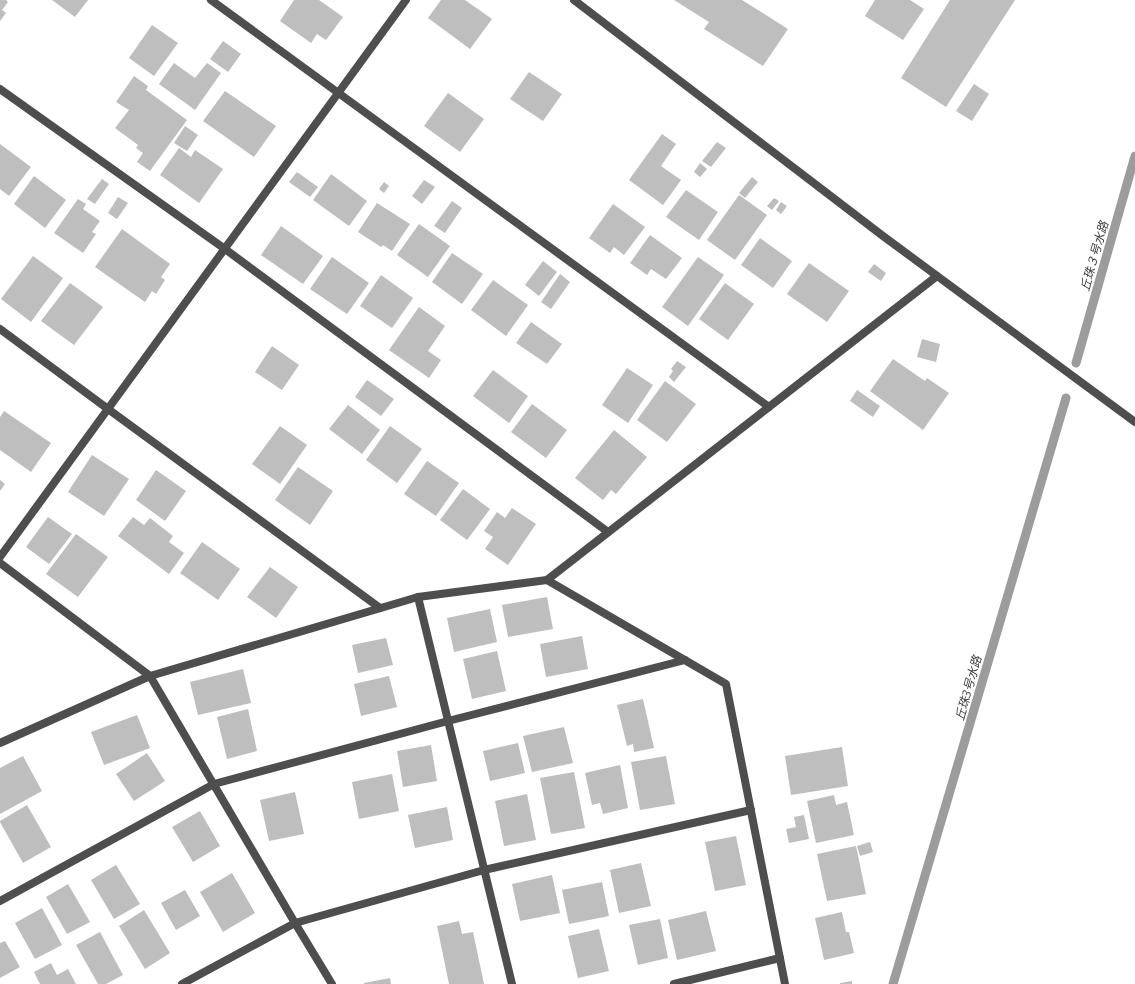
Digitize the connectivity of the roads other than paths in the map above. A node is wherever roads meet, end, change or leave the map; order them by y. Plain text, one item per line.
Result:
1 (211, 0) edge
2 (406, 0) edge
3 (574, 0) edge
4 (0, 89) edge
5 (338, 93) junction
6 (225, 248) junction
7 (937, 276) junction
8 (0, 329) edge
9 (769, 407) junction
10 (108, 409) junction
11 (1135, 422) edge
12 (608, 532) junction
13 (0, 557) edge
14 (0, 563) edge
15 (547, 580) junction
16 (418, 597) junction
17 (380, 608) junction
18 (685, 660) junction
19 (150, 676) junction
20 (448, 721) junction
21 (0, 744) edge
22 (214, 784) junction
23 (751, 810) junction
24 (484, 870) junction
25 (0, 901) edge
26 (295, 923) junction
27 (780, 958) junction
28 (182, 984) edge
29 (332, 984) edge
30 (512, 984) edge
31 (674, 984) edge
32 (785, 984) edge

1 - 5 street
2 - 5 street
3 - 7 street
4 - 6 street
5 - 6 street
5 - 9 street
6 - 10 street
6 - 12 street
7 - 9 street
7 - 11 street
8 - 10 street
9 - 12 street
10 - 13 street
10 - 17 street
12 - 15 street
14 - 19 street
15 - 16 street
15 - 18 street
16 - 17 street
16 - 20 street
17 - 19 street
18 - 20 street
18 - 23 street
19 - 21 street
19 - 22 street
20 - 22 street
20 - 24 street
22 - 25 street
22 - 26 street
23 - 24 street
23 - 27 street
24 - 26 street
24 - 30 street
26 - 28 street
26 - 29 street
27 - 31 street
27 - 32 street

